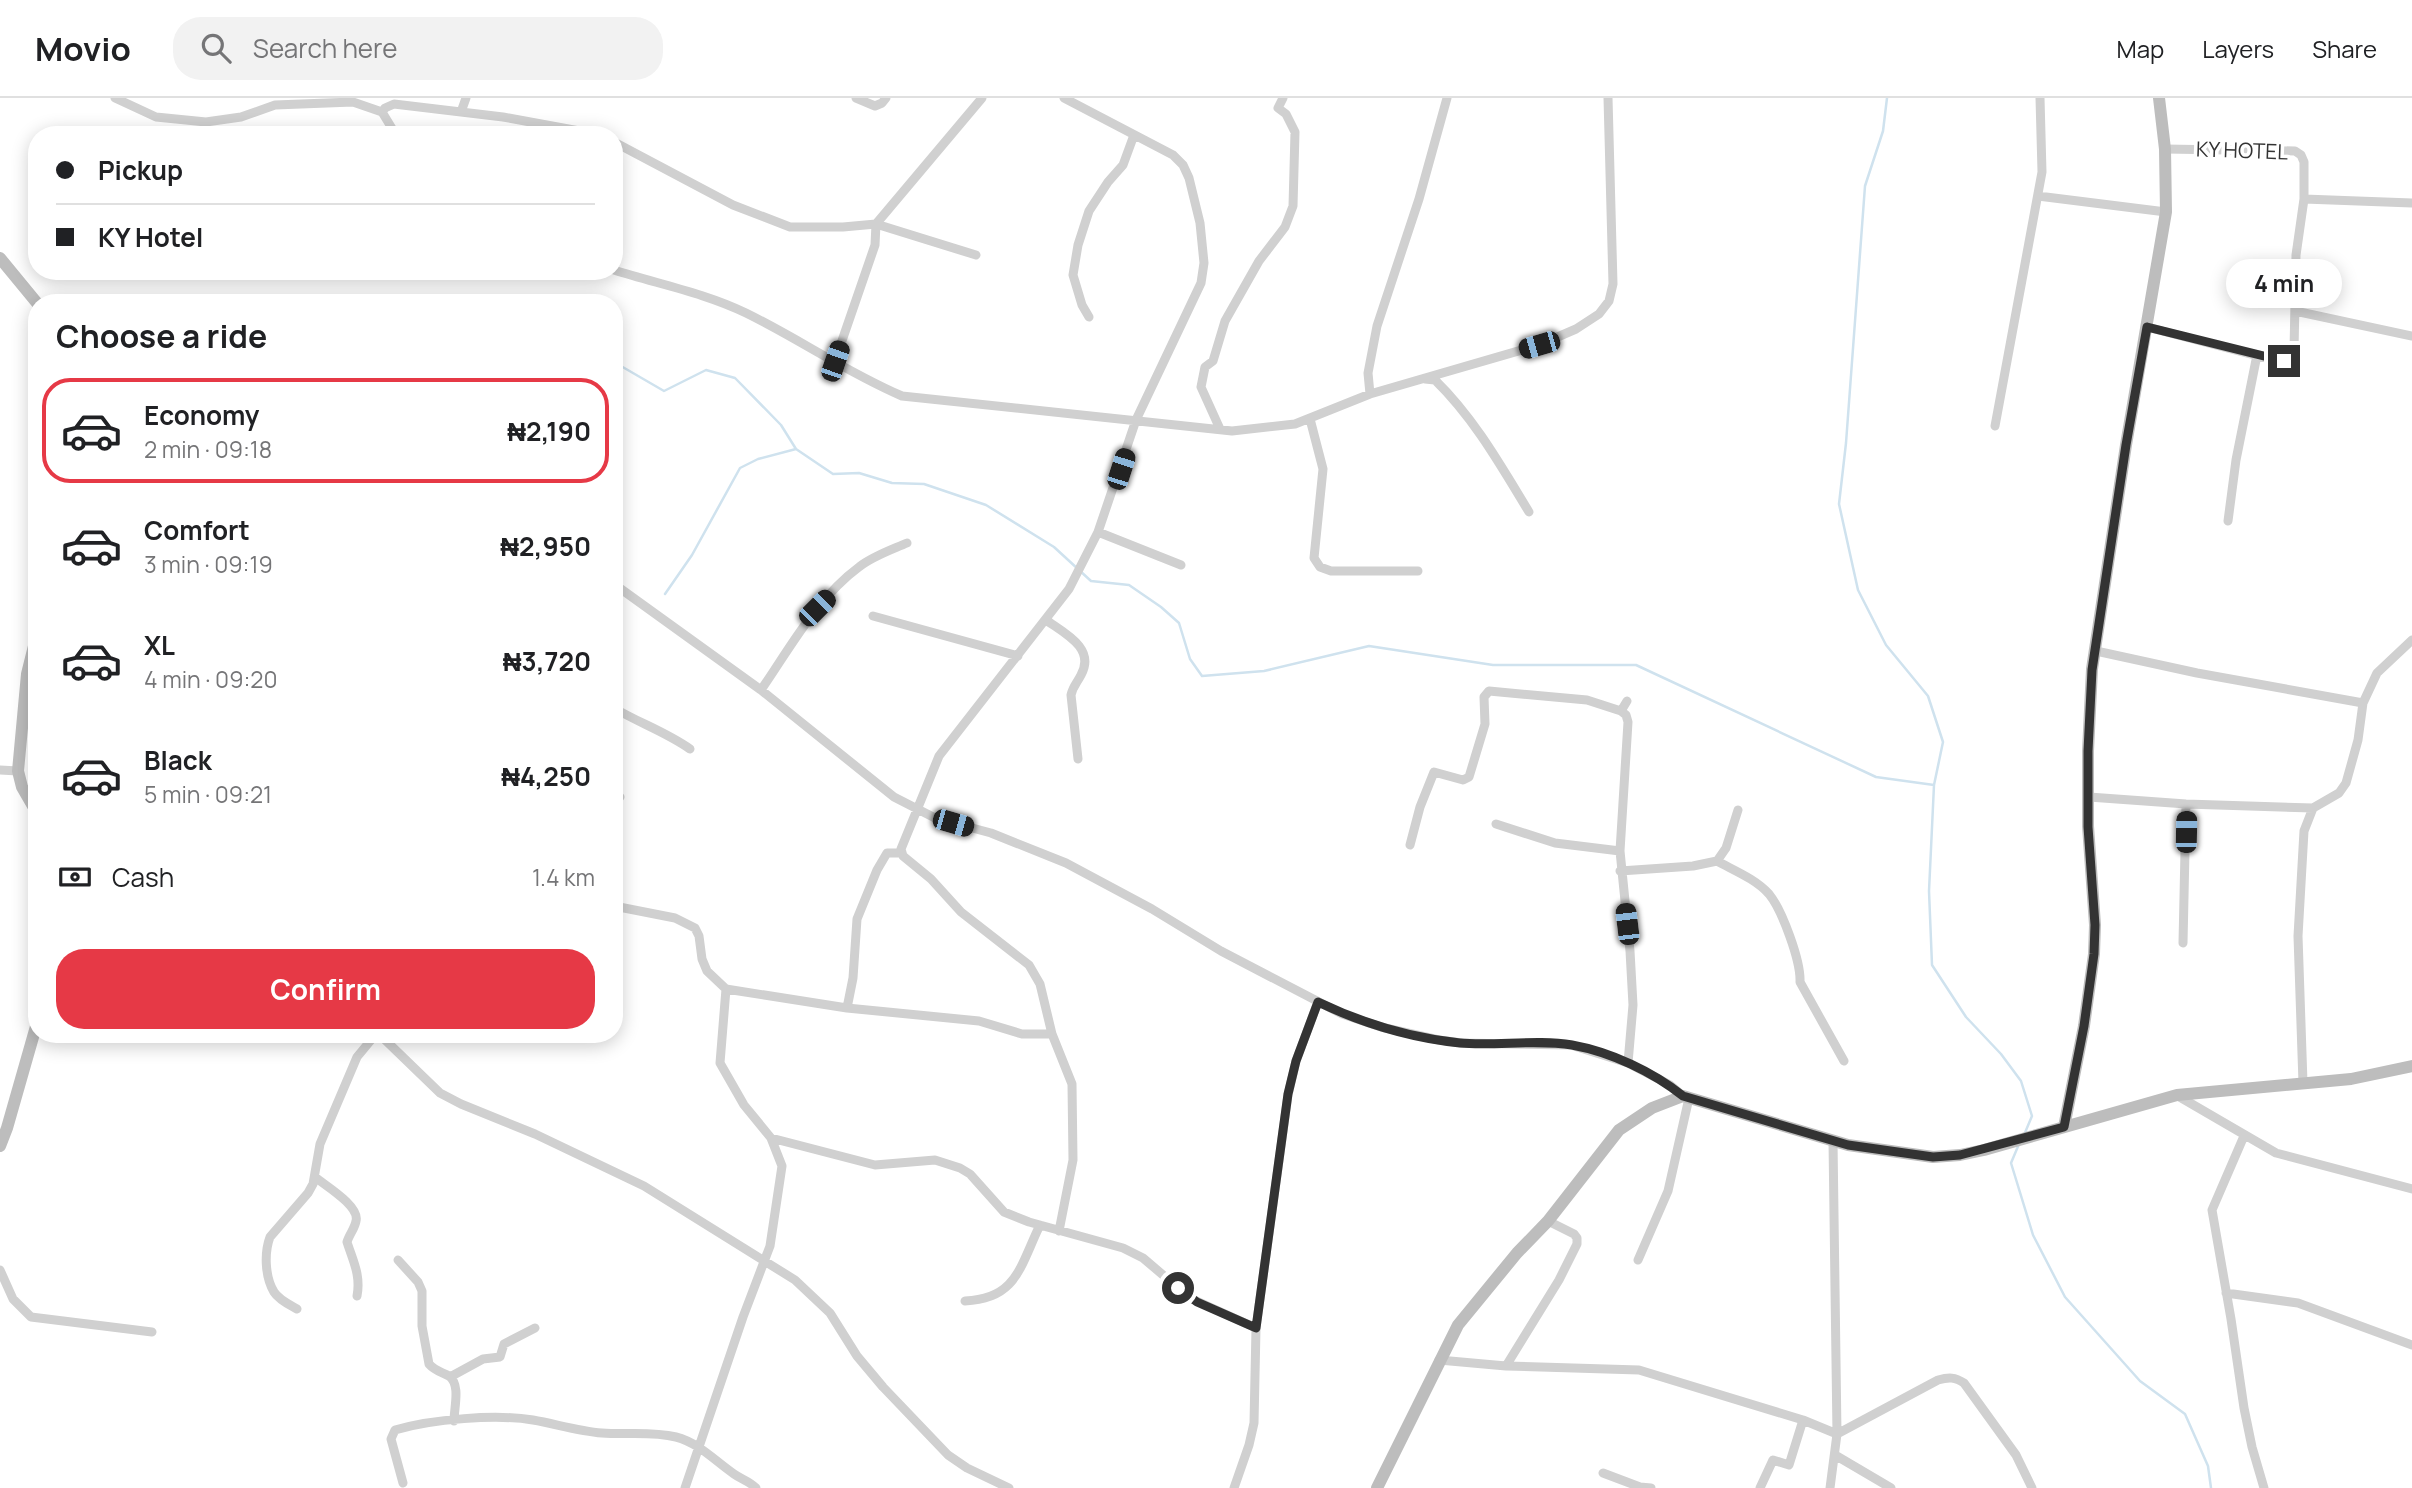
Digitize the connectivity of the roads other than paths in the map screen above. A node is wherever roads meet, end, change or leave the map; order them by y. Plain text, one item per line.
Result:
1 (115, 98) edge
2 (466, 98) edge
3 (856, 98) edge
4 (886, 98) edge
5 (982, 98) edge
6 (1064, 98) edge
7 (1283, 98) edge
8 (1447, 98) edge
9 (1608, 98) edge
10 (2040, 98) edge
11 (2159, 98) edge
12 (382, 112) junction
13 (461, 112) junction
14 (391, 126) edge
15 (552, 126) edge
16 (1134, 135) junction
17 (623, 147) edge
18 (2165, 149) junction
19 (2038, 196) junction
20 (2304, 199) junction
21 (2412, 203) edge
22 (2166, 212) junction
23 (876, 224) junction
24 (976, 255) dead end
25 (0, 258) edge
26 (623, 273) edge
27 (30, 294) edge
28 (2295, 311) junction
29 (1089, 317) dead end
30 (2147, 327) junction
31 (2412, 336) edge
32 (2257, 355) junction
33 (835, 361) junction
34 (1420, 379) junction
35 (1370, 394) junction
36 (1310, 419) junction
37 (1136, 420) junction
38 (1996, 426) dead end
39 (1220, 429) junction
40 (1529, 512) dead end
41 (2228, 521) dead end
42 (1098, 532) junction
43 (907, 543) dead end
44 (1181, 565) dead end
45 (1419, 571) dead end
46 (623, 590) edge
47 (873, 616) dead end
48 (1046, 620) junction
49 (2412, 640) edge
50 (2096, 651) junction
51 (1018, 656) junction
52 (28, 670) edge
53 (761, 690) junction
54 (1627, 701) dead end
55 (2363, 703) junction
56 (1621, 711) junction
57 (623, 713) edge
58 (690, 749) dead end
59 (1078, 759) dead end
60 (0, 770) edge
61 (18, 771) junction
62 (28, 797) edge
63 (2089, 797) junction
64 (2186, 804) junction
65 (2313, 808) junction
66 (917, 810) junction
67 (1738, 810) dead end
68 (1496, 824) dead end
69 (1410, 845) dead end
70 (1620, 851) junction
71 (901, 853) junction
72 (1717, 861) junction
73 (1620, 871) junction
74 (623, 908) edge
75 (2183, 943) dead end
76 (726, 989) junction
77 (1318, 1002) junction
78 (847, 1008) junction
79 (1052, 1034) junction
80 (31, 1043) edge
81 (370, 1043) edge
82 (387, 1043) edge
83 (1844, 1061) dead end
84 (1628, 1063) junction
85 (2412, 1066) edge
86 (2303, 1083) junction
87 (2177, 1095) junction
88 (1686, 1097) junction
89 (2064, 1127) junction
90 (2244, 1136) junction
91 (771, 1138) junction
92 (1833, 1141) junction
93 (0, 1146) edge
94 (315, 1177) junction
95 (2412, 1189) edge
96 (1548, 1222) junction
97 (1040, 1225) junction
98 (1059, 1231) junction
99 (765, 1259) junction
100 (398, 1260) dead end
101 (1638, 1260) dead end
102 (0, 1270) edge
103 (2227, 1293) junction
104 (357, 1296) dead end
105 (965, 1301) dead end
106 (297, 1309) dead end
107 (535, 1328) dead end
108 (1256, 1328) junction
109 (152, 1332) dead end
110 (2412, 1345) edge
111 (1439, 1360) junction
112 (1506, 1366) junction
113 (450, 1377) junction
114 (1803, 1420) junction
115 (454, 1421) junction
116 (1837, 1434) junction
117 (698, 1446) junction
118 (1835, 1455) junction
119 (1603, 1473) dead end
120 (403, 1483) dead end
121 (685, 1488) edge
122 (756, 1488) edge
123 (1009, 1488) edge
124 (1234, 1488) edge
125 (1377, 1488) edge
126 (1651, 1488) edge
127 (1760, 1488) edge
128 (1830, 1488) edge
129 (1891, 1488) edge
130 (2032, 1488) edge
131 (2264, 1488) edge

1 - 12 street
2 - 13 street
3 - 4 street
5 - 23 street
6 - 16 street
7 - 39 street
8 - 35 street
9 - 34 street
10 - 19 street
11 - 18 street
12 - 13 street
12 - 14 street
13 - 15 street
16 - 29 street
16 - 37 street
17 - 23 street
18 - 20 street, KY HOTEL
18 - 22 street
19 - 22 street
19 - 38 street
20 - 21 street
20 - 28 street, KY HOTEL
22 - 30 street
23 - 24 street
23 - 33 street
25 - 27 street
26 - 33 street
28 - 31 street
28 - 32 street, KY HOTEL
30 - 32 street, KY HOTEL
30 - 50 street
32 - 41 street
33 - 37 street
34 - 35 street
34 - 40 street
35 - 36 street
36 - 39 street
36 - 45 street
37 - 39 street
37 - 42 street
42 - 44 street
42 - 48 street
43 - 53 street
46 - 53 street
47 - 51 street
48 - 51 street
48 - 59 street
49 - 55 street
50 - 55 street
50 - 63 street
51 - 66 street
52 - 61 street
53 - 66 street
54 - 56 street
55 - 65 street
56 - 69 street
56 - 70 street
57 - 58 street
60 - 61 street
61 - 62 street
63 - 64 street
63 - 89 street
64 - 65 street
64 - 75 street
65 - 86 street
66 - 71 street
66 - 77 street
67 - 72 street
68 - 70 street
70 - 73 street
71 - 78 street
71 - 79 street
72 - 73 street
72 - 83 street
73 - 84 street
74 - 76 street
76 - 78 street
76 - 91 street
77 - 84 street
77 - 108 street
78 - 79 street
79 - 98 street
80 - 93 street
81 - 94 street
82 - 99 street
84 - 88 street
85 - 86 street
86 - 87 street
87 - 89 street
87 - 90 street
88 - 92 street
88 - 96 street
88 - 101 street
89 - 92 street
90 - 95 street
90 - 103 street
91 - 97 street
91 - 99 street
92 - 116 street
94 - 104 street
94 - 106 street
96 - 111 street
96 - 112 street
97 - 98 street
97 - 105 street
98 - 108 street
99 - 117 street
99 - 123 street
100 - 113 street
102 - 109 street
103 - 110 street
103 - 131 street
107 - 113 street
108 - 124 street
111 - 112 street
111 - 125 street
112 - 114 street
113 - 115 street
114 - 116 street
114 - 127 street
115 - 117 street
115 - 120 street
116 - 118 street
116 - 130 street
117 - 121 street
117 - 122 street
118 - 128 street
118 - 129 street
119 - 126 street

